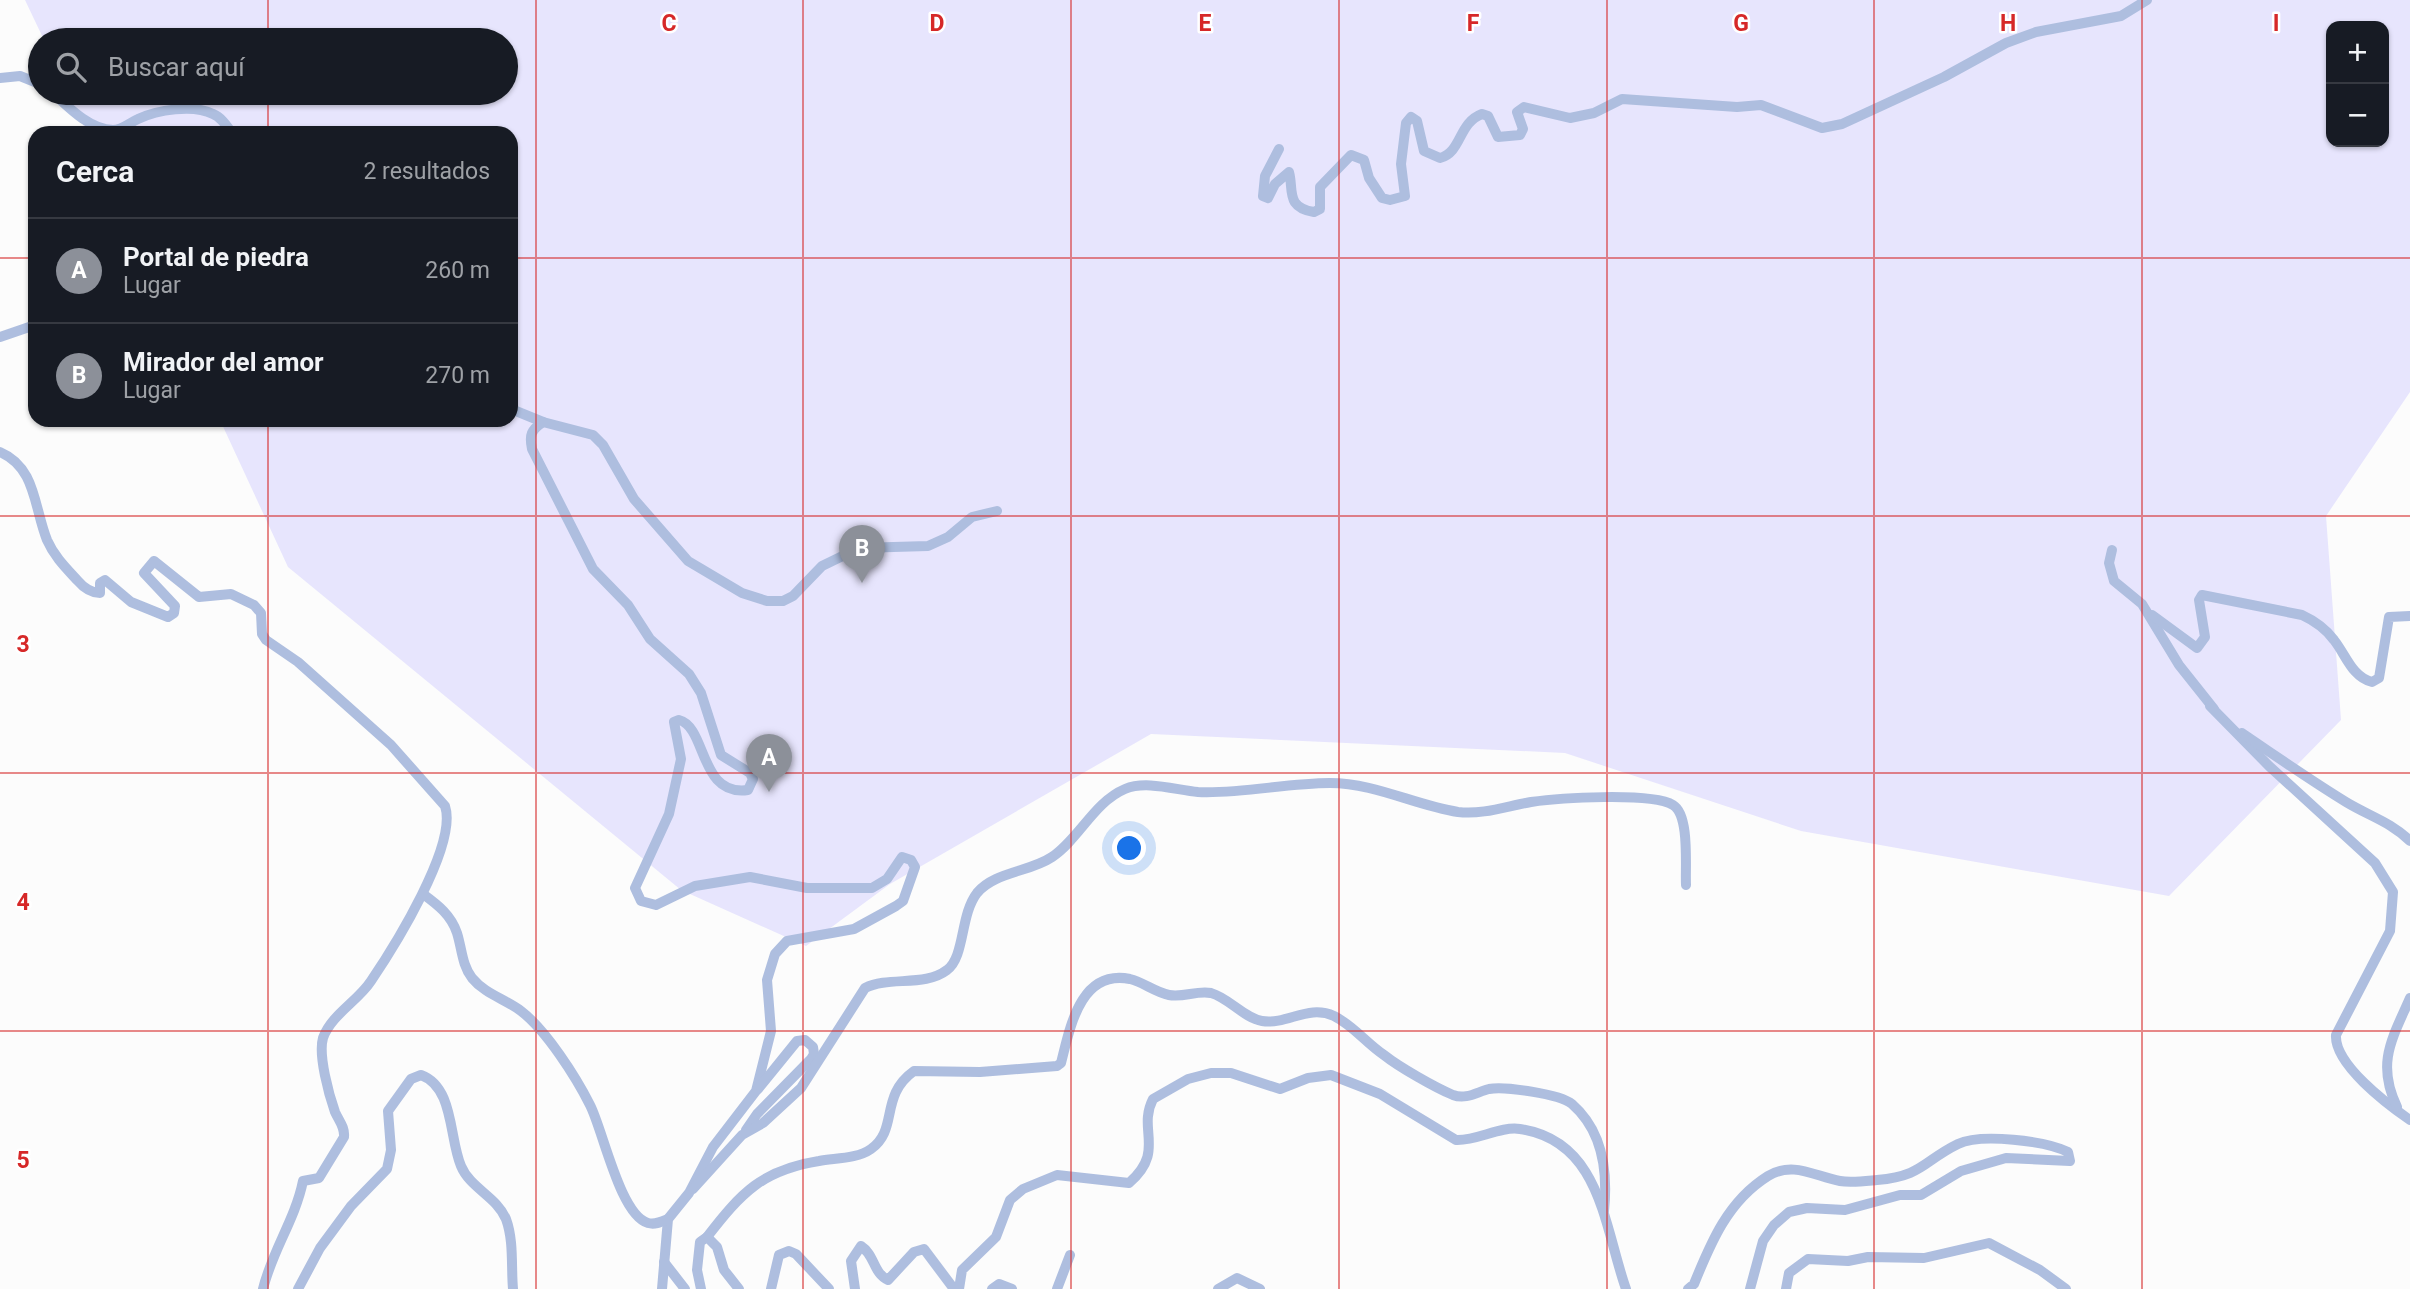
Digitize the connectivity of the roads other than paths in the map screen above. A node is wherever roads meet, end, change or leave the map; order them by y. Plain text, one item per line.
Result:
1 (2147, 0) edge
2 (0, 78) edge
3 (28, 79) edge
4 (66, 105) edge
5 (98, 126) edge
6 (127, 126) edge
7 (225, 126) edge
8 (1279, 149) dead end
9 (28, 327) edge
10 (0, 337) edge
11 (518, 412) edge
12 (543, 422) junction
13 (0, 452) edge
14 (997, 511) dead end
15 (2112, 550) dead end
16 (2147, 612) junction
17 (2410, 616) edge
18 (2210, 706) junction
19 (2410, 841) edge
20 (1686, 885) dead end
21 (423, 894) junction
22 (2410, 998) edge
23 (756, 1091) junction
24 (2405, 1116) edge
25 (743, 1135) junction
26 (689, 1193) junction
27 (1604, 1211) junction
28 (668, 1219) junction
29 (707, 1237) junction
30 (1070, 1255) dead end
31 (664, 1262) junction
32 (263, 1289) edge
33 (298, 1289) edge
34 (513, 1289) edge
35 (662, 1289) edge
36 (685, 1289) edge
37 (701, 1289) edge
38 (739, 1289) edge
39 (771, 1289) edge
40 (829, 1289) edge
41 (855, 1289) edge
42 (957, 1289) edge
43 (992, 1289) edge
44 (1012, 1289) edge
45 (1057, 1289) edge
46 (1218, 1289) edge
47 (1260, 1289) edge
48 (1626, 1289) edge
49 (1688, 1289) edge
50 (1749, 1289) edge
51 (1786, 1289) edge
52 (2066, 1289) edge

1 - 8 street
2 - 3 street
4 - 5 street
6 - 7 street
9 - 10 street
11 - 12 street
12 - 14 street
12 - 23 street
13 - 21 street
15 - 16 street
16 - 17 street
16 - 18 street
18 - 19 street
18 - 24 street
20 - 25 street
21 - 28 street
21 - 32 street
22 - 24 street
23 - 25 street
23 - 26 street
25 - 26 street
26 - 28 street
27 - 29 street
27 - 42 street
27 - 48 street
28 - 31 street
29 - 37 street
29 - 38 street
30 - 45 street
31 - 35 street
31 - 36 street
33 - 34 street
39 - 40 street
41 - 42 street
43 - 44 street
46 - 47 street
49 - 50 street
51 - 52 street

